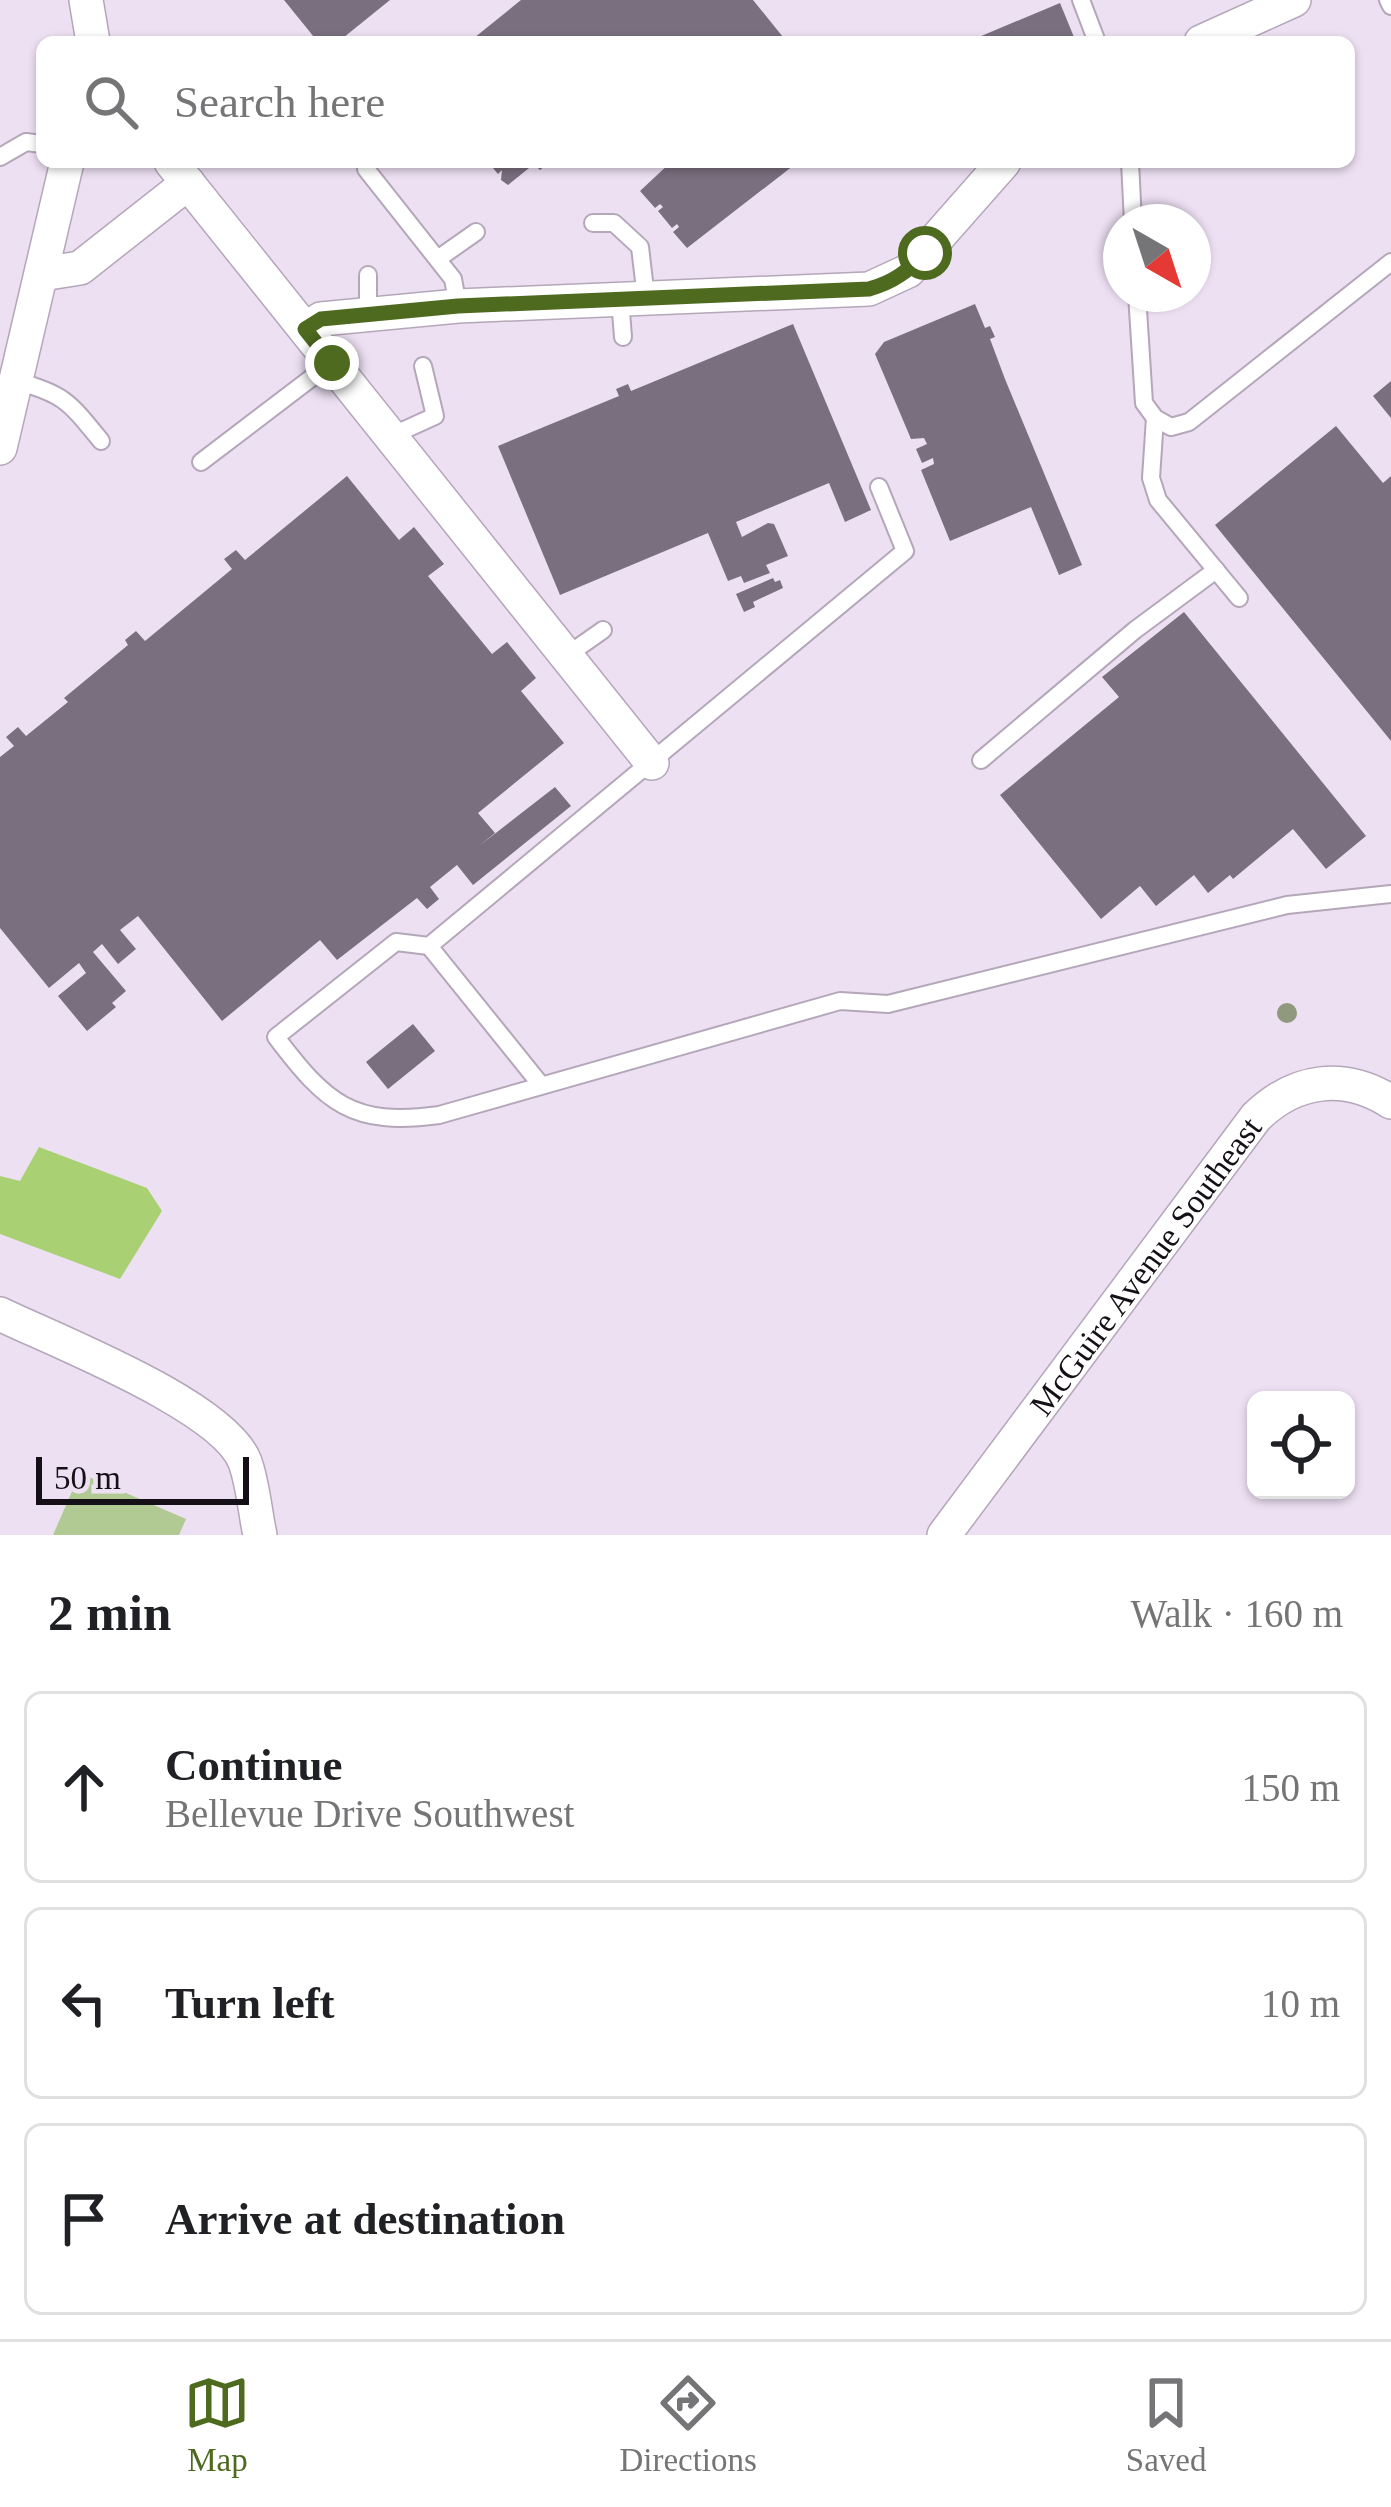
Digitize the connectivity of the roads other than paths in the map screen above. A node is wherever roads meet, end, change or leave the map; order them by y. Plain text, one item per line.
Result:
1 (86, 0) edge
2 (1081, 0) edge
3 (1294, 0) edge
4 (92, 36) edge
5 (1095, 36) edge
6 (1214, 36) edge
7 (36, 143) edge
8 (0, 158) edge
9 (66, 168) edge
10 (999, 168) edge
11 (1130, 168) edge
12 (366, 169) dead end
13 (179, 172) edge
14 (1132, 204) edge
15 (593, 223) dead end
16 (476, 232) dead end
17 (439, 258) junction
18 (1391, 262) edge
19 (42, 274) junction
20 (368, 275) dead end
21 (633, 298) junction
22 (458, 306) junction
23 (1138, 312) edge
24 (368, 315) junction
25 (305, 329) junction
26 (623, 337) dead end
27 (332, 363) junction
28 (423, 366) dead end
29 (16, 380) junction
30 (1155, 418) junction
31 (391, 436) junction
32 (101, 441) dead end
33 (0, 448) edge
34 (201, 462) dead end
35 (879, 487) dead end
36 (1216, 571) junction
37 (1239, 598) dead end
38 (603, 630) dead end
39 (566, 656) junction
40 (981, 760) dead end
41 (652, 763) junction
42 (1391, 894) edge
43 (429, 946) junction
44 (541, 1085) junction
45 (1391, 1102) edge
46 (0, 1314) edge
47 (260, 1535) edge
48 (944, 1535) edge

1 - 4 street
2 - 5 lane
3 - 6 street
7 - 8 lane
9 - 19 street
10 - 21 street
11 - 14 lane
12 - 17 lane
13 - 19 street
13 - 25 street
15 - 21 lane
16 - 17 lane
17 - 22 lane
18 - 30 lane
19 - 29 street
20 - 24 lane
21 - 22 street
21 - 26 lane
22 - 24 street
23 - 30 lane
24 - 25 street
25 - 27 street
27 - 31 street
27 - 34 lane
28 - 31 lane
29 - 32 lane
29 - 33 street
30 - 36 lane
31 - 39 street
35 - 41 lane
36 - 37 lane
36 - 40 lane
38 - 39 lane
39 - 41 street
41 - 43 lane
42 - 44 lane
43 - 44 lane
43 - 44 lane
45 - 48 street, McGuire Avenue Southeast
46 - 47 street

